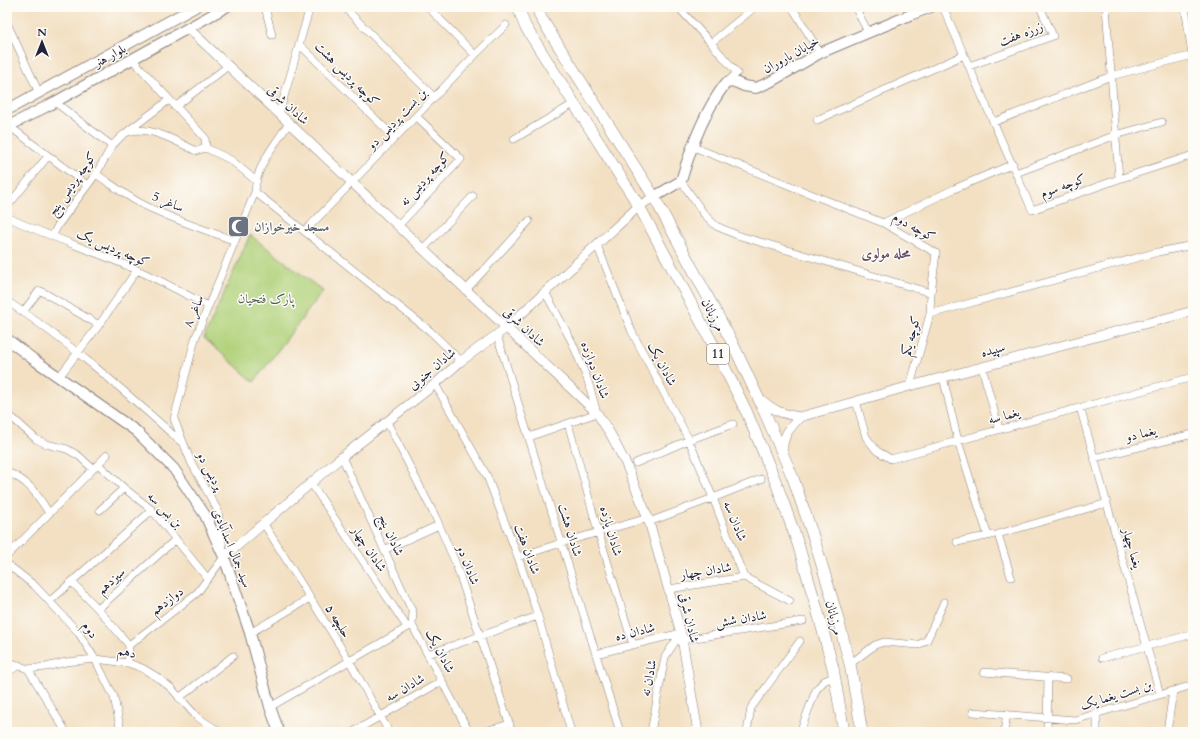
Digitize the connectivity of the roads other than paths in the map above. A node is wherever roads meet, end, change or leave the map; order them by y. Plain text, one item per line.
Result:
1 (195, 7) edge
2 (226, 7) edge
3 (265, 7) edge
4 (310, 7) edge
5 (344, 7) edge
6 (428, 7) edge
7 (518, 7) edge
8 (537, 7) edge
9 (756, 7) edge
10 (792, 7) edge
11 (855, 7) edge
12 (931, 7) edge
13 (944, 7) edge
14 (1040, 7) edge
15 (1106, 7) edge
16 (1185, 7) edge
17 (680, 8) edge
18 (181, 15) junction
19 (7, 24) edge
20 (506, 25) dead end
21 (188, 28) junction
22 (868, 32) junction
23 (272, 35) dead end
24 (711, 43) junction
25 (299, 44) junction
26 (820, 53) junction
27 (475, 55) junction
28 (964, 55) junction
29 (1193, 57) edge
30 (132, 59) junction
31 (228, 66) junction
32 (969, 66) junction
33 (1111, 76) junction
34 (726, 83) junction
35 (38, 93) junction
36 (434, 98) junction
37 (169, 100) junction
38 (55, 102) junction
39 (575, 103) junction
40 (176, 108) junction
41 (7, 110) edge
42 (279, 114) junction
43 (416, 116) junction
44 (817, 120) dead end
45 (994, 122) junction
46 (1162, 122) dead end
47 (289, 124) junction
48 (8, 127) edge
49 (127, 132) junction
50 (1116, 135) junction
51 (395, 138) junction
52 (514, 139) dead end
53 (112, 146) junction
54 (691, 146) junction
55 (206, 148) junction
56 (1193, 155) edge
57 (48, 156) junction
58 (1012, 164) junction
59 (1016, 173) junction
60 (96, 174) junction
61 (1119, 178) junction
62 (256, 180) junction
63 (681, 181) junction
64 (352, 183) junction
65 (88, 185) junction
66 (255, 192) junction
67 (473, 196) dead end
68 (654, 197) junction
69 (639, 206) junction
70 (7, 207) edge
71 (7, 217) edge
72 (529, 221) dead end
73 (883, 223) junction
74 (398, 226) junction
75 (305, 231) junction
76 (53, 235) junction
77 (235, 241) junction
78 (597, 245) junction
79 (1193, 245) edge
80 (423, 249) junction
81 (137, 270) junction
82 (466, 290) junction
83 (545, 292) junction
84 (931, 293) junction
85 (7, 301) edge
86 (208, 306) junction
87 (1193, 311) edge
88 (23, 312) junction
89 (930, 314) junction
90 (99, 325) junction
91 (506, 328) junction
92 (498, 335) junction
93 (7, 339) edge
94 (78, 354) junction
95 (461, 361) junction
96 (982, 366) junction
97 (59, 377) junction
98 (943, 377) junction
99 (1193, 377) edge
100 (434, 384) junction
101 (910, 386) junction
102 (758, 397) junction
103 (856, 401) junction
104 (1080, 407) junction
105 (7, 413) edge
106 (597, 413) junction
107 (800, 417) junction
108 (387, 422) junction
109 (568, 423) junction
110 (733, 424) dead end
111 (999, 429) junction
112 (1193, 434) edge
113 (529, 437) junction
114 (689, 440) junction
115 (958, 441) junction
116 (182, 443) junction
117 (782, 451) junction
118 (106, 455) dead end
119 (342, 457) junction
120 (1094, 458) junction
121 (636, 463) dead end
122 (95, 466) junction
123 (7, 472) edge
124 (760, 480) dead end
125 (311, 483) junction
126 (124, 488) junction
127 (713, 498) junction
128 (1107, 503) junction
129 (100, 510) dead end
130 (152, 510) junction
131 (49, 513) junction
132 (649, 520) junction
133 (264, 524) junction
134 (439, 525) junction
135 (598, 532) junction
136 (998, 534) junction
137 (988, 536) junction
138 (176, 539) junction
139 (957, 542) dead end
140 (561, 543) junction
141 (384, 550) junction
142 (7, 556) edge
143 (224, 557) junction
144 (518, 557) junction
145 (7, 564) edge
146 (744, 577) junction
147 (1011, 577) dead end
148 (208, 579) junction
149 (72, 582) junction
150 (669, 589) junction
151 (310, 598) junction
152 (50, 601) junction
153 (790, 601) dead end
154 (944, 602) dead end
155 (98, 609) junction
156 (538, 616) junction
157 (803, 621) dead end
158 (409, 626) junction
159 (250, 633) junction
160 (1193, 634) edge
161 (481, 636) junction
162 (681, 636) junction
163 (800, 641) dead end
164 (129, 645) junction
165 (633, 645) junction
166 (1147, 646) junction
167 (428, 654) junction
168 (596, 654) junction
169 (233, 656) dead end
170 (1102, 658) dead end
171 (95, 659) junction
172 (7, 661) edge
173 (128, 662) junction
174 (350, 662) junction
175 (850, 664) junction
176 (19, 665) junction
177 (28, 669) junction
178 (984, 672) dead end
179 (7, 673) edge
180 (834, 677) junction
181 (1048, 677) junction
182 (1067, 679) dead end
183 (442, 681) junction
184 (1193, 685) edge
185 (1172, 691) junction
186 (1160, 694) junction
187 (179, 698) junction
188 (270, 707) junction
189 (973, 712) dead end
190 (1097, 713) junction
191 (1007, 714) junction
192 (380, 716) junction
193 (197, 717) junction
194 (1048, 718) junction
195 (510, 724) junction
196 (66, 732) edge
197 (121, 732) edge
198 (208, 732) edge
199 (220, 732) edge
200 (279, 732) edge
201 (353, 732) edge
202 (389, 732) edge
203 (469, 732) edge
204 (481, 732) edge
205 (512, 732) edge
206 (571, 732) edge
207 (620, 732) edge
208 (651, 732) edge
209 (698, 732) edge
210 (746, 732) edge
211 (800, 732) edge
212 (844, 732) edge
213 (862, 732) edge
214 (1004, 732) edge
215 (1047, 732) edge
216 (1097, 732) edge
217 (1167, 732) edge

1 - 18 main road, بلوار هنر
2 - 21 main road, بلوار هنر
3 - 23 street
4 - 25 street
5 - 36 street
6 - 27 street
7 - 39 main road, مرزبانان / 11
8 - 68 main road, مرزبانان / 11
9 - 24 street
10 - 26 street
11 - 22 street
12 - 22 main road, خیابان باروران
13 - 28 street, کوچه سوم
14 - 32 street, زرزه هفت
15 - 33 street
16 - 29 street
17 - 24 street
18 - 21 main road
18 - 35 main road, بلوار هنر
19 - 35 street
20 - 27 street, بن بست پردیس دو
21 - 30 main road, بلوار هنر
21 - 31 street, شادان شرقی
22 - 26 main road, خیابان باروران
24 - 34 street
25 - 42 street
25 - 51 street, کوچه پردیس هشت
26 - 34 main road, خیابان باروران
27 - 36 street, بن بست پردیس دو
28 - 32 street, کوچه سوم
28 - 44 street
29 - 33 street
30 - 37 street
30 - 38 main road, بلوار هنر
31 - 40 street
31 - 42 street, شادان شرقی
32 - 45 street, کوچه سوم
33 - 45 street
33 - 50 street
34 - 54 main road
35 - 41 main road, بلوار هنر
36 - 43 street, بن بست پردیس دو
37 - 40 street
37 - 49 street
38 - 48 main road, بلوار هنر
38 - 53 street, کوچه پردیس پنج
39 - 52 street
39 - 69 main road, مرزبانان / 11
40 - 55 street
42 - 47 street, شادان شرقی
43 - 51 street, بن بست پردیس دو
43 - 74 street, کوچه پردیس نه
45 - 58 street, کوچه سوم
46 - 50 street
47 - 62 street, ساغر ٨
47 - 64 street, شادان شرقی
48 - 57 street
49 - 53 street
49 - 55 street
50 - 59 street
50 - 61 street
51 - 64 street, بن بست پردیس دو
53 - 60 street, کوچه پردیس پنج
54 - 63 main road
54 - 73 street, کوچه دوم
55 - 62 street
56 - 61 street, کوچه سوم
57 - 65 street
57 - 70 street
58 - 59 street, کوچه سوم
58 - 73 street
59 - 61 street, کوچه سوم
60 - 65 street, کوچه پردیس پنج
60 - 77 street, ساغر 5
62 - 66 street, ساغر ٨
63 - 68 main road
63 - 84 street
64 - 74 street, شادان شرقی
64 - 75 street, بن بست پردیس دو
65 - 76 street, کوچه پردیس پنج
66 - 75 street
66 - 77 street, ساغر ٨
67 - 80 street
68 - 69 street, شادان جنوبی
68 - 102 main road, مرزبانان / 11
69 - 78 street, شادان جنوبی
69 - 180 main road, مرزبانان / 11
71 - 76 street, کوچه پردیس یک
72 - 82 street
73 - 84 street, کوچه دوم
74 - 80 street, شادان شرقی
75 - 95 street
76 - 81 street, کوچه پردیس یک
77 - 86 street, ساغر ٨
78 - 83 street, شادان جنوبی
78 - 114 street, شادان یک
79 - 89 street
80 - 82 street, شادان شرقی
81 - 86 street, کوچه پردیس یک
81 - 90 street
82 - 91 street, شادان شرقی
83 - 91 street, شادان جنوبی
83 - 106 street, شادان دوازده
84 - 89 street, کوچه یکم
85 - 88 street
86 - 116 street, ساغر ٨
87 - 96 street, سپیده
88 - 90 street
88 - 94 street
89 - 101 street, کوچه یکم
90 - 94 street
91 - 92 street, شادان جنوبی
91 - 106 street, شادان شرقی
92 - 95 street, شادان جنوبی
92 - 113 street, شادان هشت
93 - 97 main road, سید جمال اسدآبادی
94 - 97 street
94 - 116 street
95 - 100 street, شادان جنوبی
96 - 98 street, سپیده
96 - 111 street
97 - 143 main road, سید جمال اسدآبادی
98 - 101 street, سپیده
98 - 115 street
99 - 104 street, یغما سه
100 - 108 street, شادان جنوبی
100 - 144 street, شادان هفت
101 - 103 street, سپیده
102 - 107 street, سپیده
102 - 117 main road, مرزبانان / 11
103 - 107 street, سپیده
103 - 115 street, یغما سه
104 - 111 street, یغما سه
104 - 120 street, یغما چهار
105 - 122 street, بن بس سه
106 - 109 street, شادان دوازده
106 - 132 street, شادان شرقی
107 - 117 street
108 - 119 street, شادان جنوبی
108 - 134 street, شادان دو
109 - 113 street, شادان دوازده
109 - 135 street, شادان یازده
110 - 114 street
111 - 115 street, یغما سه
112 - 120 street, یغما دو
113 - 140 street, شادان هشت
114 - 121 street
114 - 127 street
115 - 137 street
116 - 143 street, پردیس دو
117 - 175 main road, مرزبانان / 11
118 - 122 street
119 - 125 street, شادان جنوبی
119 - 141 street, شادان پنج
120 - 128 street, یغما چهار
122 - 126 street, بن بس سه
122 - 131 street
123 - 131 street
124 - 127 street, شادان سه
125 - 133 street, شادان جنوبی
125 - 158 street, شادان چهار
126 - 129 street
126 - 130 street, بن بس سه
127 - 132 street
127 - 146 street, شادان سه
128 - 136 street
128 - 166 street, یغما چهار
130 - 138 street, بن بس سه
130 - 149 street
131 - 142 street
132 - 135 street
132 - 150 street, شادان شرقی
133 - 143 street, شادان جنوبی
133 - 151 street, حلبچه ۵
134 - 141 street
134 - 161 street, شادان دو
135 - 140 street
135 - 165 street, شادان یازده
136 - 137 street
136 - 147 street
137 - 139 street
138 - 148 street, بن بس سه
138 - 155 street, سیزدهم
140 - 144 street
140 - 168 street, شادان هشت
141 - 158 street, شادان پنج
143 - 148 street, دوازدهم
143 - 159 main road, سید جمال اسدآبادی
144 - 156 street, شادان هفت
145 - 152 street, دوم
146 - 150 street, شادان چهار
146 - 153 street, شادان چهار
148 - 164 street, دوازدهم
149 - 152 street
149 - 155 street
150 - 162 street, شادان شرقی
151 - 159 street
151 - 174 street, حلبچه ۵
152 - 171 street, دوم
154 - 175 street
155 - 164 street, سیزدهم
156 - 161 street
156 - 206 street, شادان هفت
157 - 162 street, شادان شش
158 - 167 street, شادان یک
158 - 174 street, شادان یک
159 - 188 main road, سید جمال اسدآبادی
160 - 166 street
161 - 167 street
161 - 195 street, شادان دو
162 - 165 street, شادان ده
162 - 208 street, شادان نه
162 - 209 street, شادان شرقی
163 - 210 street
164 - 173 street
165 - 168 street, شادان ده
166 - 170 street
166 - 186 street, یغما چهار
167 - 183 street, شادان یک
168 - 207 street, شادان هشت
169 - 187 street
171 - 173 street, دهم
171 - 177 street, دهم
171 - 197 street, دوم
172 - 176 street
173 - 187 street, دهم
174 - 188 street, شادان یک
174 - 192 street, حلبچه ۵
175 - 213 main road, مرزبانان / 11
176 - 177 street
176 - 179 street
177 - 196 street
178 - 181 street
180 - 211 street
180 - 212 main road, مرزبانان / 11
181 - 182 street
181 - 194 street
183 - 192 street, شادان سه
183 - 203 street, شادان یک
184 - 185 street, بن بست یغما یک
185 - 186 street, بن بست یغما یک
185 - 217 street
186 - 190 street, بن بست یغما یک
187 - 193 street, دهم
188 - 200 main road, سید جمال اسدآبادی
189 - 191 street, بن بست یغما یک
190 - 194 street, بن بست یغما یک
190 - 216 street
191 - 194 street, بن بست یغما یک
191 - 214 street
192 - 201 street, شادان سه
192 - 202 street, حلبچه ۵
193 - 198 street
193 - 199 street, دهم
194 - 215 street
195 - 204 street
195 - 205 street, شادان دو

